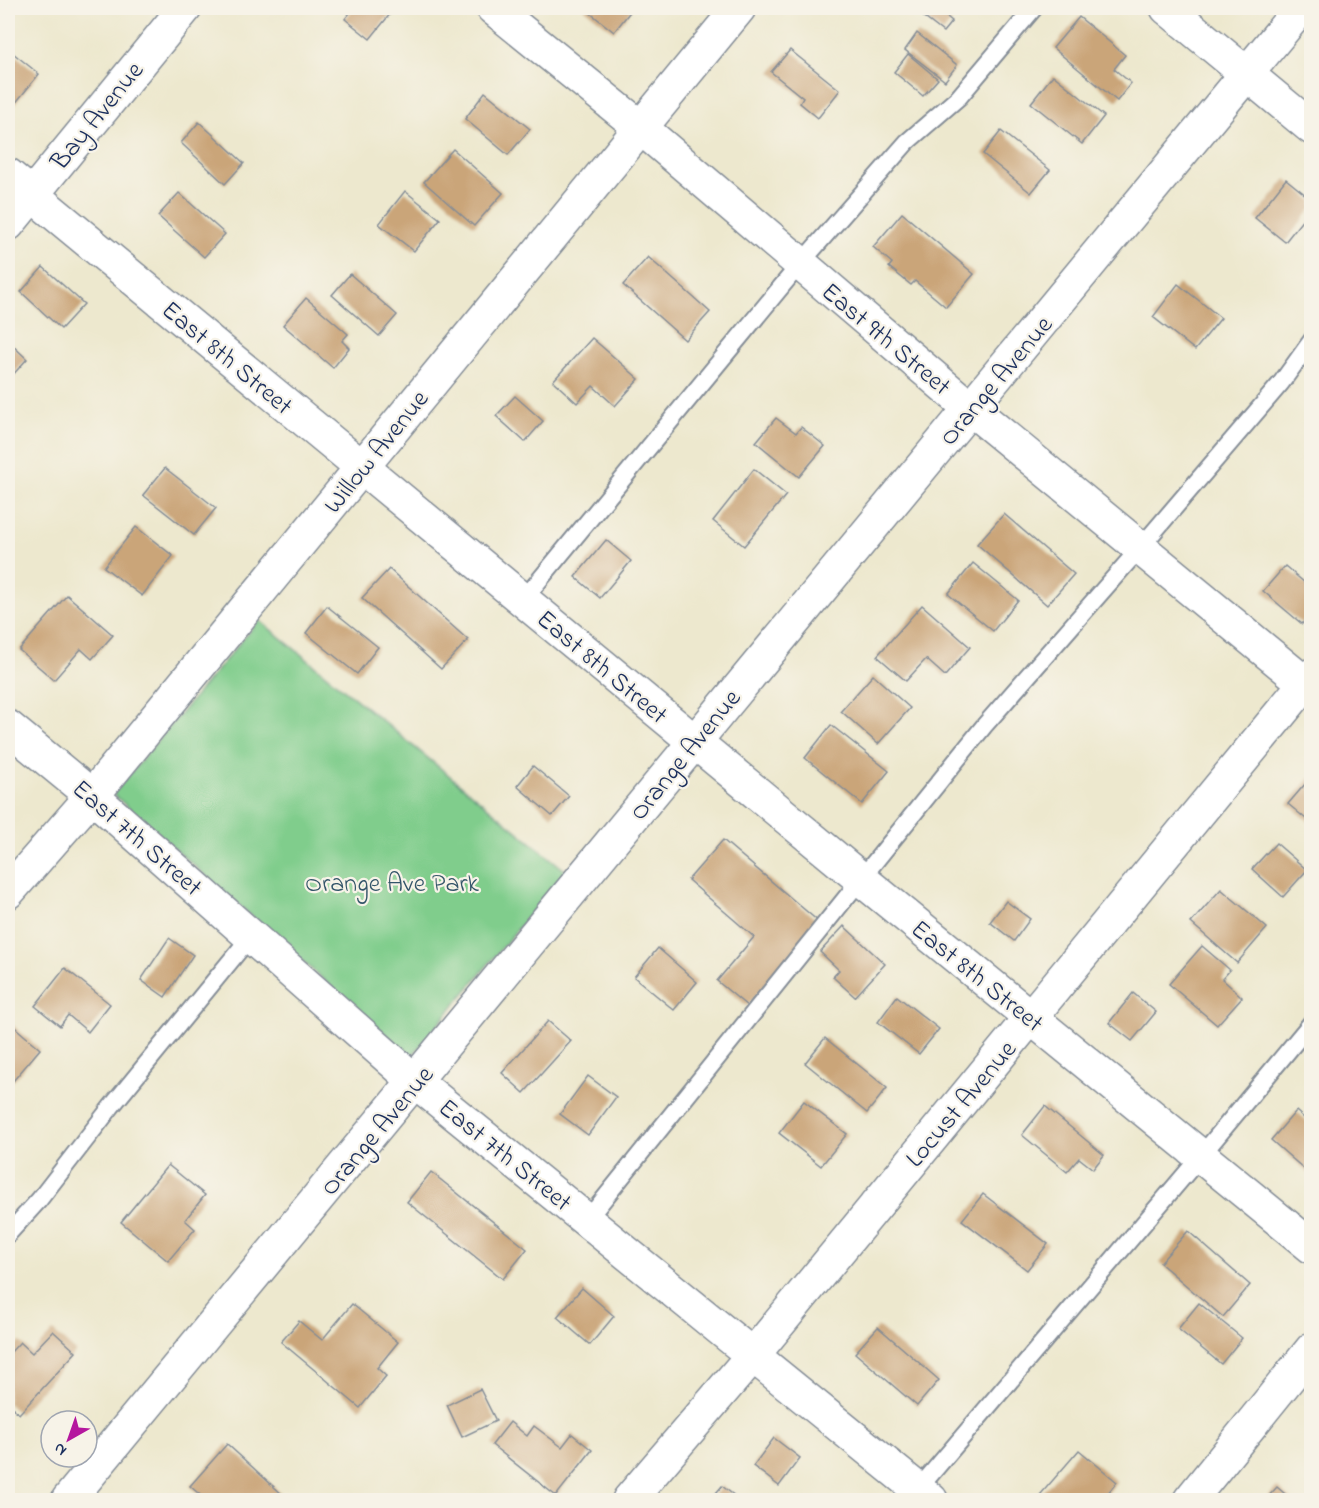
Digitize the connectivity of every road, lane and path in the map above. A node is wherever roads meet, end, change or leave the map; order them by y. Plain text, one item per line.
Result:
1 (185, 8) edge
2 (493, 8) edge
3 (739, 8) edge
4 (1034, 8) edge
5 (1167, 8) edge
6 (1301, 8) edge
7 (1246, 74) junction
8 (640, 128) junction
9 (1311, 128) edge
10 (19, 185) edge
11 (8, 224) edge
12 (800, 264) junction
13 (1311, 340) edge
14 (971, 409) junction
15 (362, 468) junction
16 (1140, 548) junction
17 (523, 600) junction
18 (1309, 682) edge
19 (8, 728) edge
20 (694, 742) junction
21 (92, 796) junction
22 (861, 879) junction
23 (8, 892) edge
24 (251, 936) junction
25 (1030, 1018) junction
26 (1311, 1022) edge
27 (416, 1082) junction
28 (1200, 1157) junction
29 (587, 1220) junction
30 (8, 1234) edge
31 (1311, 1247) edge
32 (1311, 1349) edge
33 (753, 1354) junction
34 (919, 1497) edge
35 (68, 1500) edge
36 (629, 1500) edge
37 (1190, 1500) edge

1 - 10 street, Bay Avenue
2 - 8 street, East 9th Street
3 - 8 street, Willow Avenue
4 - 12 lane
5 - 7 street
6 - 7 street, Orange Avenue
7 - 9 street
7 - 14 street, Orange Avenue
8 - 12 street, East 9th Street
8 - 15 street, Willow Avenue
10 - 11 street, Bay Avenue
10 - 15 street, East 8th Street
12 - 14 street, East 9th Street
12 - 17 lane
13 - 16 lane
14 - 16 street, East 9th Street
14 - 20 street, Orange Avenue
15 - 17 street, East 8th Street
15 - 21 street, Willow Avenue
16 - 18 street, East 9th Street
16 - 22 lane
17 - 20 street, East 8th Street
18 - 25 street, Locust Avenue
19 - 21 street, East 7th Street
20 - 22 street, East 8th Street
20 - 27 street, Orange Avenue
21 - 23 street, Willow Avenue
21 - 24 street, East 7th Street
22 - 25 street, East 8th Street
22 - 29 lane
24 - 27 street, East 7th Street
24 - 30 lane
25 - 28 street, East 8th Street
25 - 33 street, Locust Avenue
26 - 28 lane
27 - 29 street, East 7th Street
27 - 35 street, Orange Avenue
28 - 31 street, East 8th Street
28 - 34 lane
29 - 33 street, East 7th Street
32 - 37 street
33 - 34 street, East 7th Street
33 - 36 street, Locust Avenue

